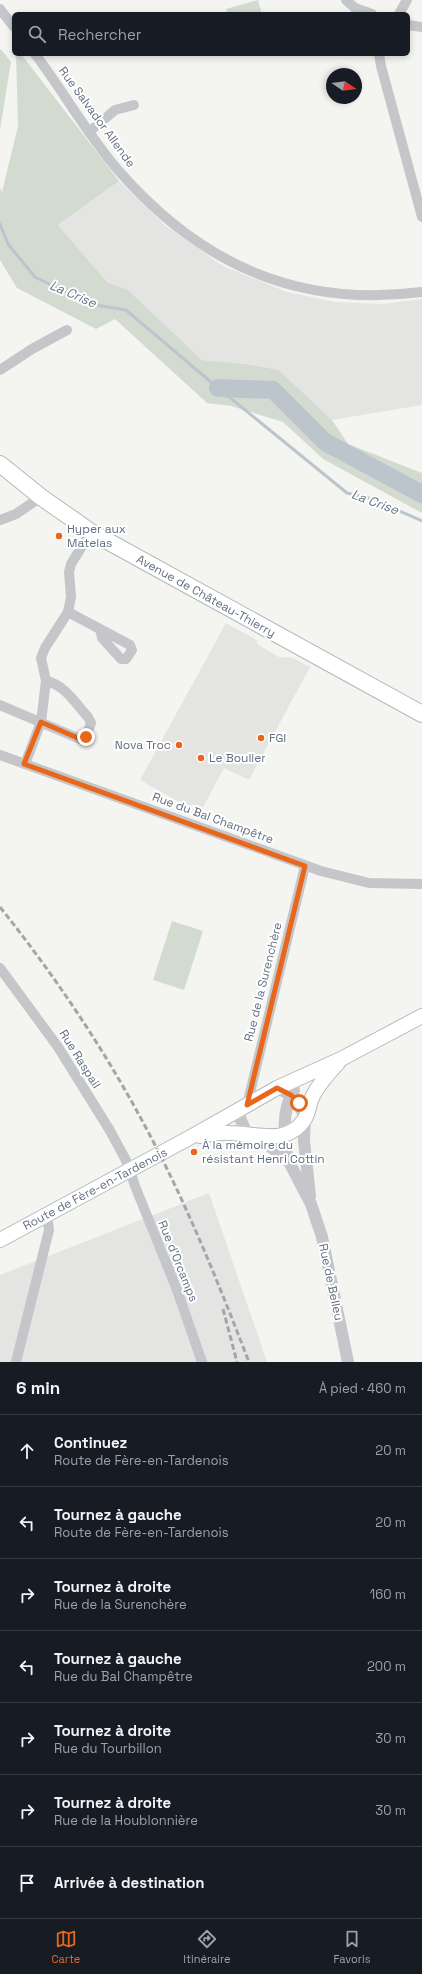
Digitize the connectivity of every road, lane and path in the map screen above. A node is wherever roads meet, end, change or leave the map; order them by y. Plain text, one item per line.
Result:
1 (346, 0) edge
2 (407, 0) edge
3 (0, 10) edge
4 (366, 12) edge
5 (400, 12) edge
6 (12, 25) edge
7 (410, 25) edge
8 (422, 27) edge
9 (36, 56) edge
10 (379, 56) edge
11 (134, 105) dead end
12 (89, 132) junction
13 (422, 217) edge
14 (422, 292) edge
15 (67, 330) dead end
16 (0, 370) edge
17 (0, 464) edge
18 (41, 497) junction
19 (0, 520) edge
20 (91, 532) junction
21 (68, 612) junction
22 (100, 629) dead end
23 (46, 681) junction
24 (0, 706) edge
25 (422, 714) edge
26 (41, 722) junction
27 (0, 755) edge
28 (24, 764) junction
29 (305, 866) junction
30 (422, 884) edge
31 (0, 968) edge
32 (422, 1016) edge
33 (342, 1059) junction
34 (302, 1076) junction
35 (277, 1088) junction
36 (291, 1095) junction
37 (244, 1107) junction
38 (305, 1119) junction
39 (252, 1135) junction
40 (284, 1136) junction
41 (189, 1138) junction
42 (288, 1160) junction
43 (130, 1170) junction
44 (311, 1204) junction
45 (47, 1215) junction
46 (0, 1240) edge
47 (16, 1362) edge
48 (202, 1362) edge
49 (348, 1362) edge

1 - 4 street
2 - 5 street
3 - 6 street
7 - 8 street
9 - 12 street, Rue Salvador Allende
10 - 13 street
11 - 12 street
12 - 14 street, Rue Salvador Allende
15 - 16 street
17 - 18 main road, Avenue de Château-Thierry
18 - 19 street
18 - 20 main road, Avenue de Château-Thierry
20 - 21 street
20 - 25 main road, Avenue de Château-Thierry
21 - 22 street
21 - 23 street
23 - 26 street
23 - 26 street
24 - 26 street
26 - 28 street
27 - 28 street, Rue du Bal Champêtre
28 - 29 street, Rue du Bal Champêtre
29 - 30 street, Rue du Bal Champêtre
29 - 37 street, Rue de la Surenchère
31 - 43 street, Rue Raspail
32 - 33 main road, Route de Fère-en-Tardenois
33 - 34 main road, Route de Fère-en-Tardenois
33 - 38 main road, Route de Fère-en-Tardenois
34 - 35 main road, Route de Fère-en-Tardenois
34 - 36 street
35 - 36 street, Route de Fère-en-Tardenois
35 - 37 main road, Route de Fère-en-Tardenois
36 - 38 street, Route de Fère-en-Tardenois
36 - 40 street
37 - 39 street
37 - 41 main road, Route de Fère-en-Tardenois
38 - 40 main road, Route de Fère-en-Tardenois
38 - 44 street, Route de Fère-en-Tardenois
39 - 40 main road, Route de Fère-en-Tardenois
39 - 41 main road, Route de Fère-en-Tardenois
39 - 42 street
40 - 42 street
41 - 43 main road, Route de Fère-en-Tardenois
42 - 44 street
43 - 45 main road, Route de Fère-en-Tardenois
43 - 48 street, Rue d'Orcamps
44 - 49 street, Rue de Belleu
45 - 46 main road, Route de Fère-en-Tardenois
45 - 47 street

